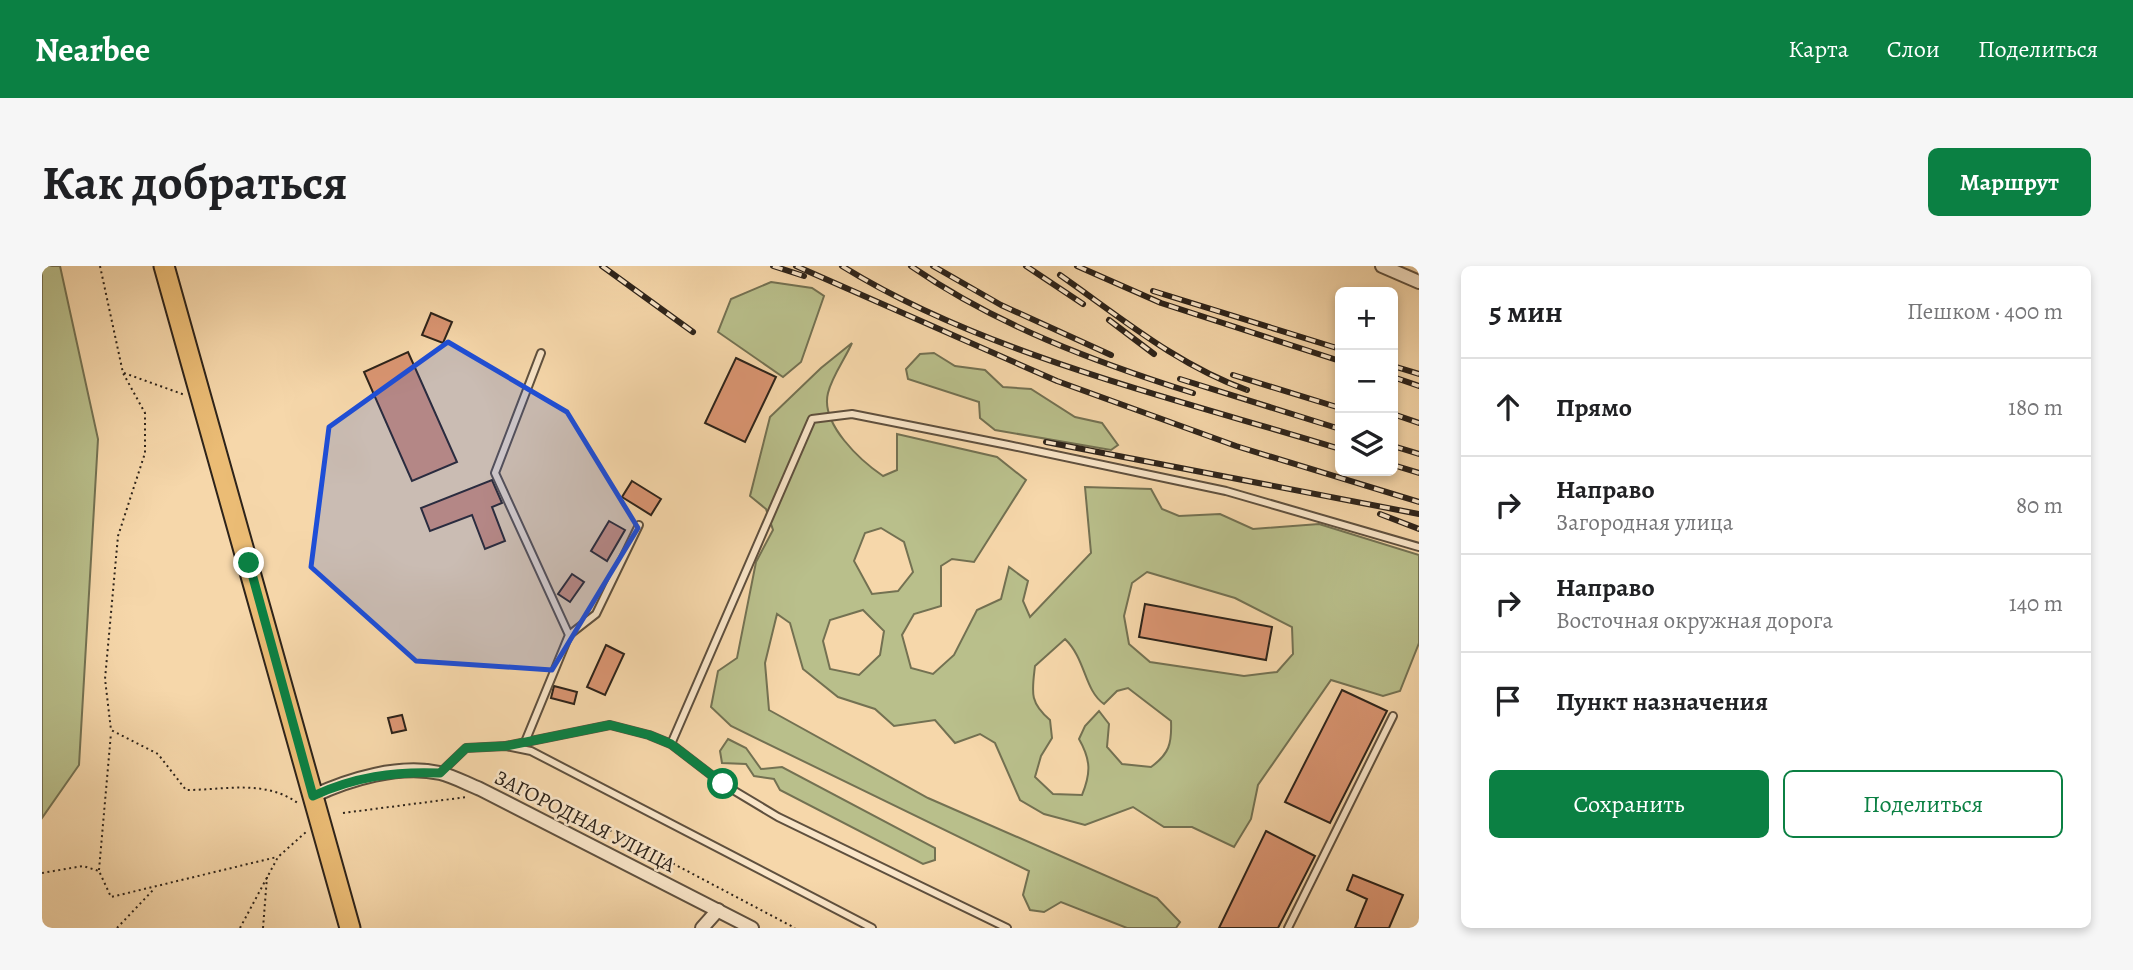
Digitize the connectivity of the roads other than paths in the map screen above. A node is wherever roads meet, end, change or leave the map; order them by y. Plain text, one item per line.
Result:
1 (164, 266) edge
2 (1382, 266) edge
3 (1419, 282) edge
4 (541, 353) dead end
5 (639, 525) dead end
6 (1419, 547) edge
7 (569, 635) junction
8 (1394, 716) dead end
9 (525, 742) junction
10 (671, 744) junction
11 (506, 746) junction
12 (440, 773) junction
13 (306, 800) junction
14 (718, 910) junction
15 (350, 928) edge
16 (702, 928) edge
17 (752, 928) edge
18 (872, 928) edge
19 (1007, 928) edge
20 (1288, 928) edge

1 - 13 main road
2 - 3 street
4 - 7 lane
5 - 7 lane
6 - 10 lane
7 - 9 lane
8 - 20 lane
9 - 10 lane
9 - 11 lane
10 - 19 lane
11 - 12 lane
11 - 18 lane
12 - 13 street, ЗАГОРОДНАЯ УЛИЦА
12 - 14 street, ЗАГОРОДНАЯ УЛИЦА
13 - 15 main road
14 - 16 street
14 - 17 street, ЗАГОРОДНАЯ УЛИЦА

